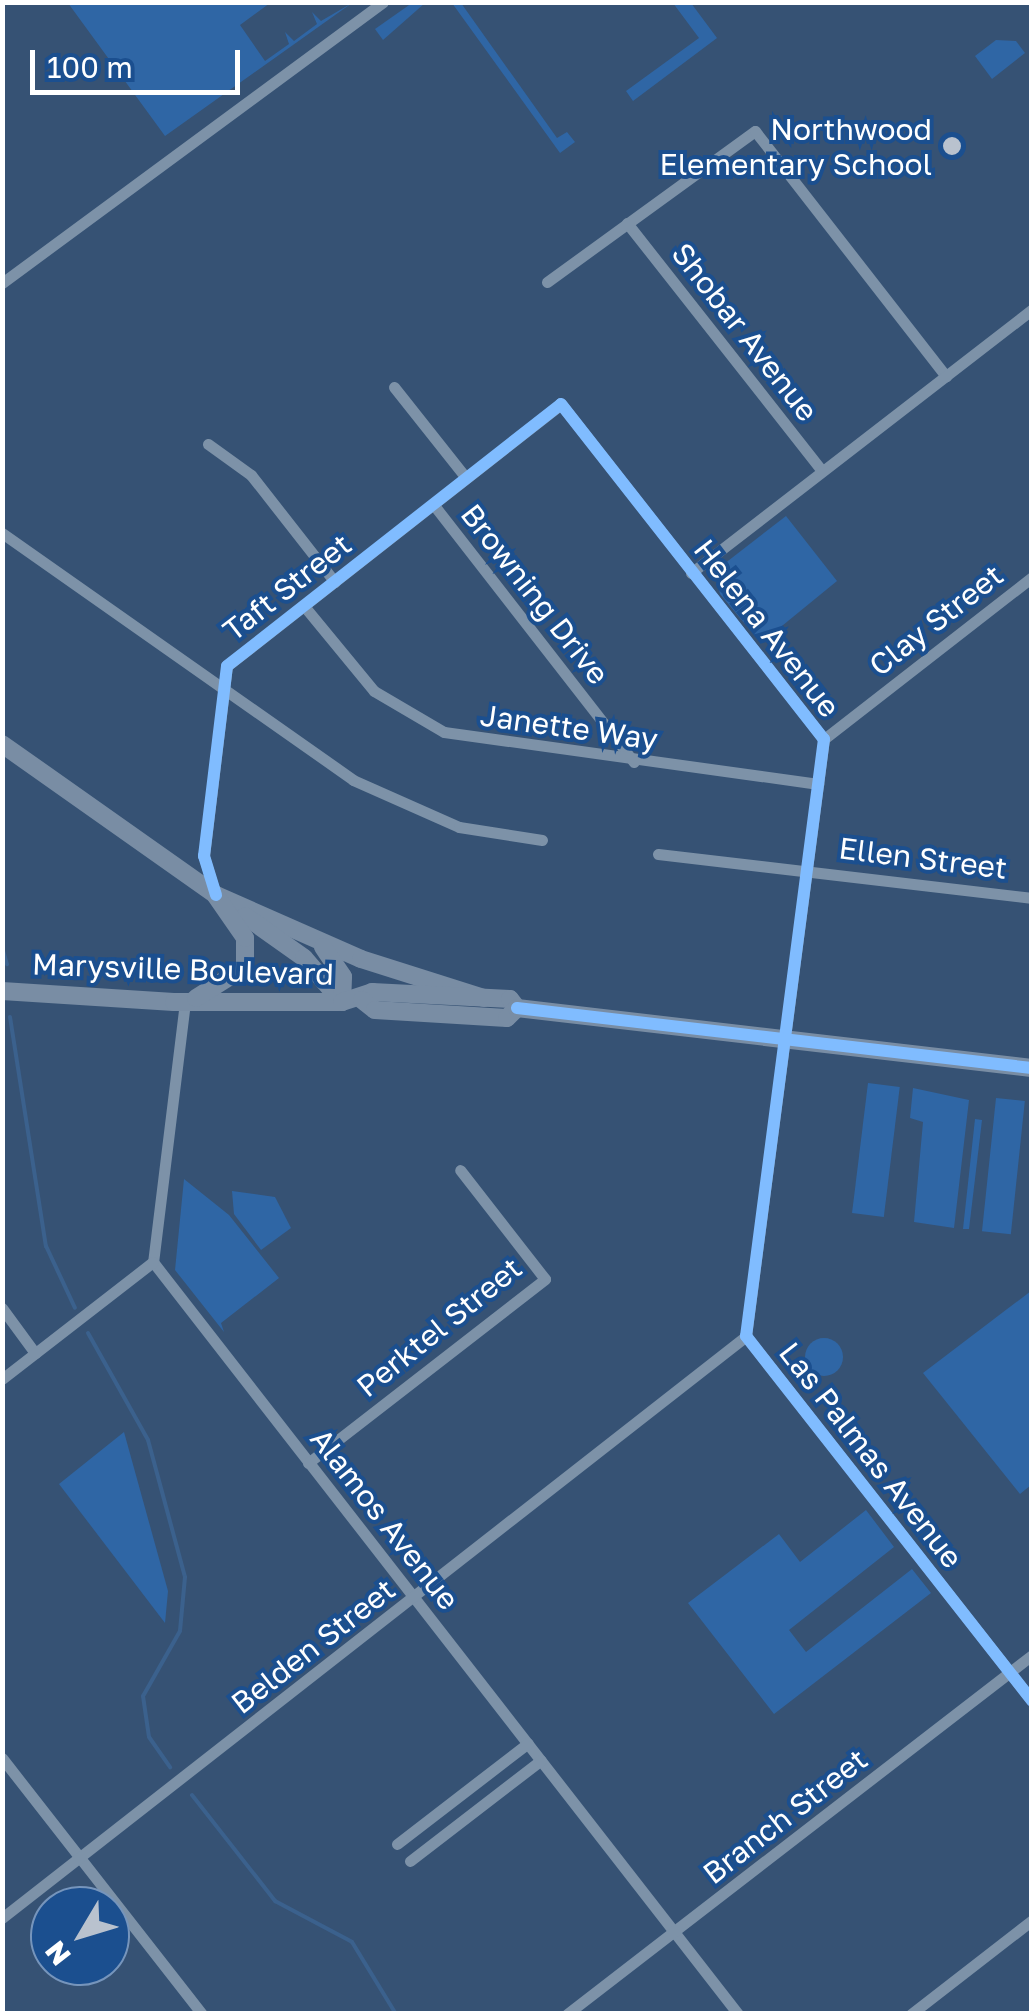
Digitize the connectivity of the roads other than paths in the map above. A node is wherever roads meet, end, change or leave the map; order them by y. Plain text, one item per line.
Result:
1 (383, 2) edge
2 (628, 223) junction
3 (546, 282) dead end
4 (2, 283) edge
5 (1030, 314) edge
6 (946, 376) junction
7 (394, 386) dead end
8 (561, 404) joint
9 (208, 444) dead end
10 (822, 472) junction
11 (466, 478) junction
12 (434, 504) junction
13 (2, 532) edge
14 (692, 573) junction
15 (1032, 578) edge
16 (335, 582) junction
17 (304, 606) junction
18 (224, 689) junction
19 (824, 740) junction
20 (2, 744) edge
21 (634, 762) junction
22 (818, 784) junction
23 (542, 840) dead end
24 (658, 854) dead end
25 (808, 869) junction
26 (216, 896) junction
27 (1032, 898) edge
28 (320, 943) junction
29 (2, 991) edge
30 (484, 998) junction
31 (362, 1000) junction
32 (185, 1002) junction
33 (342, 1002) junction
34 (517, 1008) junction
35 (786, 1038) junction
36 (1032, 1068) edge
37 (460, 1170) dead end
38 (153, 1262) junction
39 (2, 1308) edge
40 (746, 1336) junction
41 (35, 1353) junction
42 (2, 1378) edge
43 (308, 1463) junction
44 (415, 1598) junction
45 (1032, 1655) edge
46 (1009, 1672) junction
47 (1032, 1701) edge
48 (528, 1744) junction
49 (2, 1758) edge
50 (541, 1760) junction
51 (414, 1831) junction
52 (397, 1844) dead end
53 (426, 1848) junction
54 (81, 1858) junction
55 (410, 1862) dead end
56 (2, 1918) edge
57 (1032, 1920) edge
58 (675, 1934) junction
59 (202, 2014) edge
60 (567, 2014) edge
61 (738, 2014) edge
62 (911, 2014) edge

1 - 4 street
2 - 3 street
2 - 6 street
2 - 10 street, Shobar Avenue
5 - 6 street
6 - 10 street
7 - 11 street
8 - 11 street, Taft Street
8 - 14 street, Helena Avenue
9 - 16 street
10 - 14 street
11 - 12 street, Taft Street
12 - 16 street, Taft Street
12 - 21 street, Browning Drive
13 - 18 street
14 - 19 street, Helena Avenue
15 - 19 street, Clay Street
16 - 17 street, Taft Street
17 - 18 street, Taft Street
17 - 21 street, Janette Way
18 - 23 street
18 - 26 street, Taft Street
19 - 22 street, Helena Avenue
20 - 26 main road
21 - 22 street, Janette Way
22 - 25 street, Helena Avenue
24 - 25 street, Ellen Street
25 - 27 street, Ellen Street
25 - 35 street, Helena Avenue
26 - 28 main road
26 - 32 main road
26 - 33 main road
28 - 30 main road
28 - 33 main road
29 - 32 main road, Marysville Boulevard
30 - 31 main road, Marysville Boulevard
30 - 34 main road, Marysville Boulevard
31 - 33 main road, Marysville Boulevard
31 - 34 main road, Marysville Boulevard
32 - 33 main road, Marysville Boulevard
32 - 38 street
34 - 35 main road
35 - 36 main road
35 - 40 street, Las Palmas Avenue
37 - 43 street, Perktel Street
38 - 41 street
38 - 43 street, Alamos Avenue
39 - 41 street
40 - 44 street, Belden Street
40 - 46 street, Las Palmas Avenue
41 - 42 street
43 - 44 street, Alamos Avenue
44 - 48 street, Alamos Avenue
44 - 54 street, Belden Street
45 - 46 street, Branch Street
46 - 47 street, Las Palmas Avenue
46 - 58 street, Branch Street
48 - 50 street, Alamos Avenue
48 - 51 street
49 - 54 street
50 - 53 street
50 - 58 street, Alamos Avenue
51 - 52 street
51 - 53 street
53 - 55 street
54 - 56 street, Belden Street
54 - 59 street
57 - 62 street
58 - 60 street, Branch Street
58 - 61 street, Alamos Avenue

